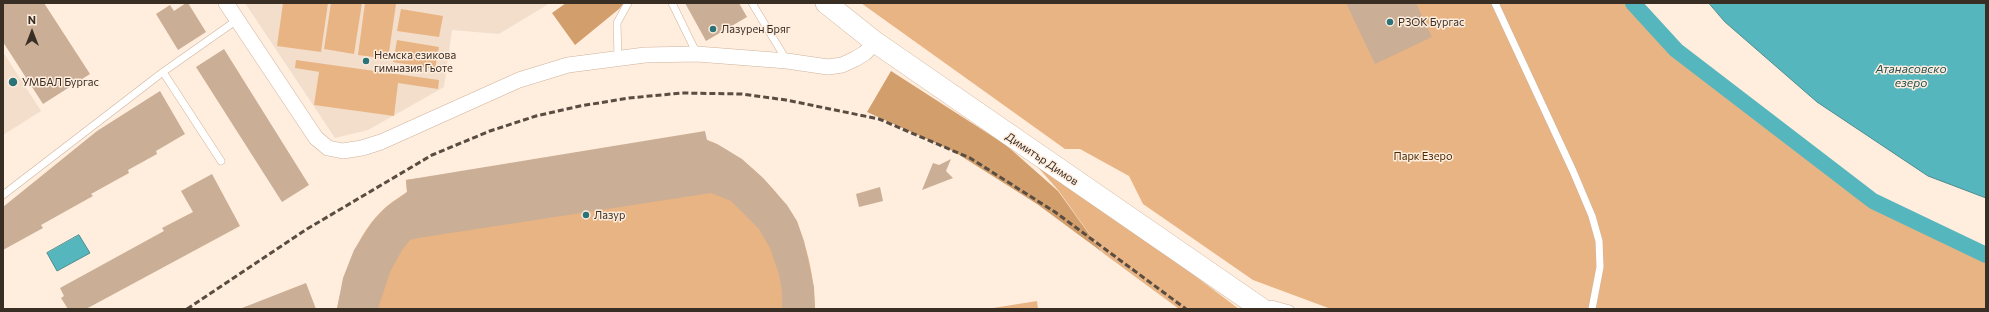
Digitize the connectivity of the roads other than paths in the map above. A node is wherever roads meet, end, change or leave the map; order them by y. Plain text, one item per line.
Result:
1 (226, 3) edge
2 (628, 3) edge
3 (672, 3) edge
4 (752, 3) edge
5 (826, 3) edge
6 (1495, 3) edge
7 (237, 20) junction
8 (875, 42) junction
9 (697, 54) junction
10 (618, 58) junction
11 (787, 61) junction
12 (163, 72) junction
13 (221, 161) dead end
14 (3, 195) edge
15 (1263, 309) edge
16 (1290, 309) edge
17 (1592, 309) edge

1 - 7 street
2 - 10 lane
3 - 9 lane
4 - 11 lane
5 - 8 main road, Димитър Димов
6 - 17 lane
7 - 10 street
7 - 12 lane
8 - 11 street
8 - 15 main road, Димитър Димов
9 - 10 street
9 - 11 street
12 - 13 lane
12 - 14 lane
15 - 16 lane

